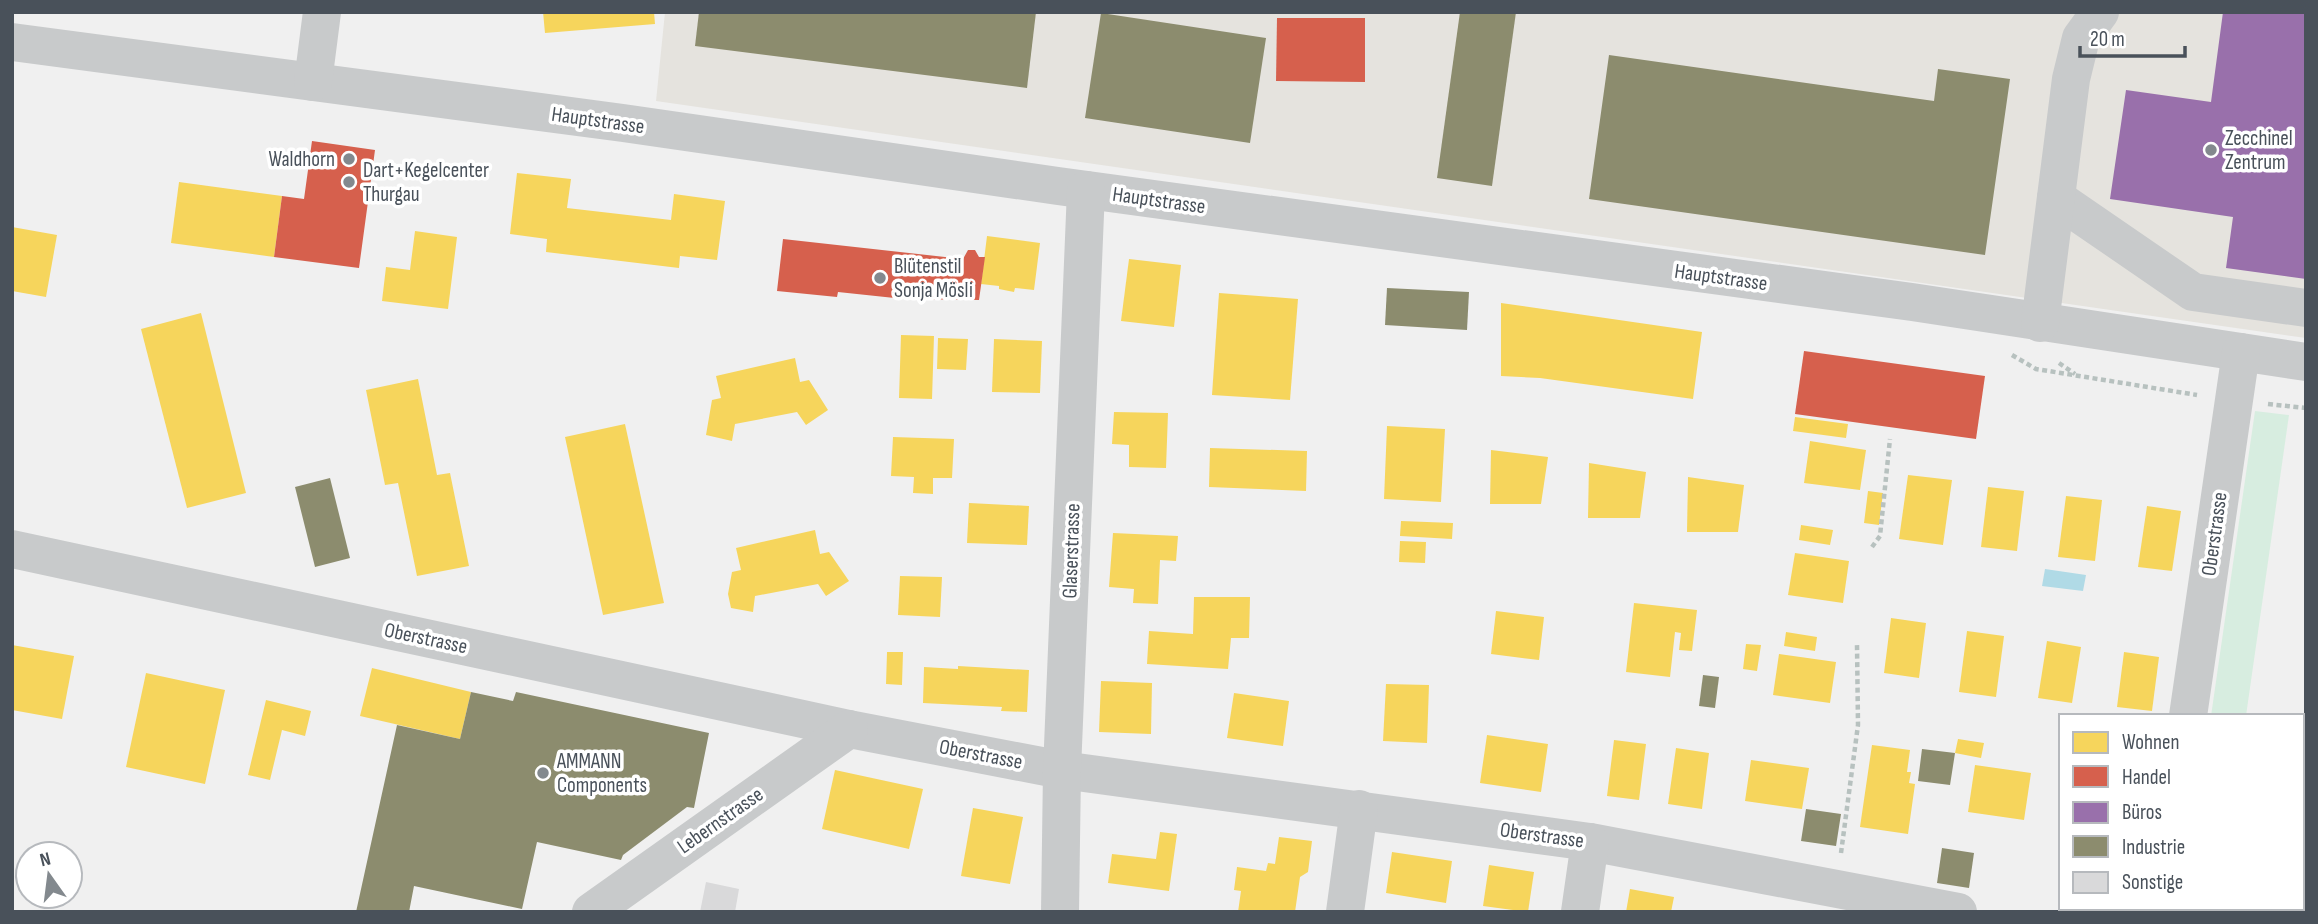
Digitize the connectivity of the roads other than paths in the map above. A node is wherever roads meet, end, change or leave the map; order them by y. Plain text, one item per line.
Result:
1 (322, 12) edge
2 (2100, 12) edge
3 (12, 43) edge
4 (51, 48) junction
5 (12, 72) edge
6 (313, 82) junction
7 (1086, 190) junction
8 (2056, 198) junction
9 (2306, 308) edge
10 (2040, 323) junction
11 (2241, 352) junction
12 (2306, 362) edge
13 (12, 550) edge
14 (2188, 714) edge
15 (849, 729) junction
16 (1062, 770) junction
17 (1359, 809) junction
18 (1590, 842) junction
19 (591, 912) edge
20 (1060, 912) edge
21 (1345, 912) edge
22 (1580, 912) edge
23 (1958, 912) edge

1 - 6 street
2 - 8 street
3 - 4 street, Hauptstrasse
4 - 5 street
4 - 6 street, Hauptstrasse
6 - 7 street, Hauptstrasse
7 - 10 street, Hauptstrasse
7 - 16 street, Glaserstrasse
8 - 9 street
8 - 10 street
10 - 11 street, Hauptstrasse
11 - 12 street, Hauptstrasse
11 - 14 street, Oberstrasse
13 - 15 street, Oberstrasse
15 - 16 street, Oberstrasse
15 - 19 street, Lebernstrasse
16 - 17 street, Oberstrasse
16 - 20 street, Glaserstrasse
17 - 18 street, Oberstrasse
17 - 21 street
18 - 22 street
18 - 23 street, Oberstrasse

